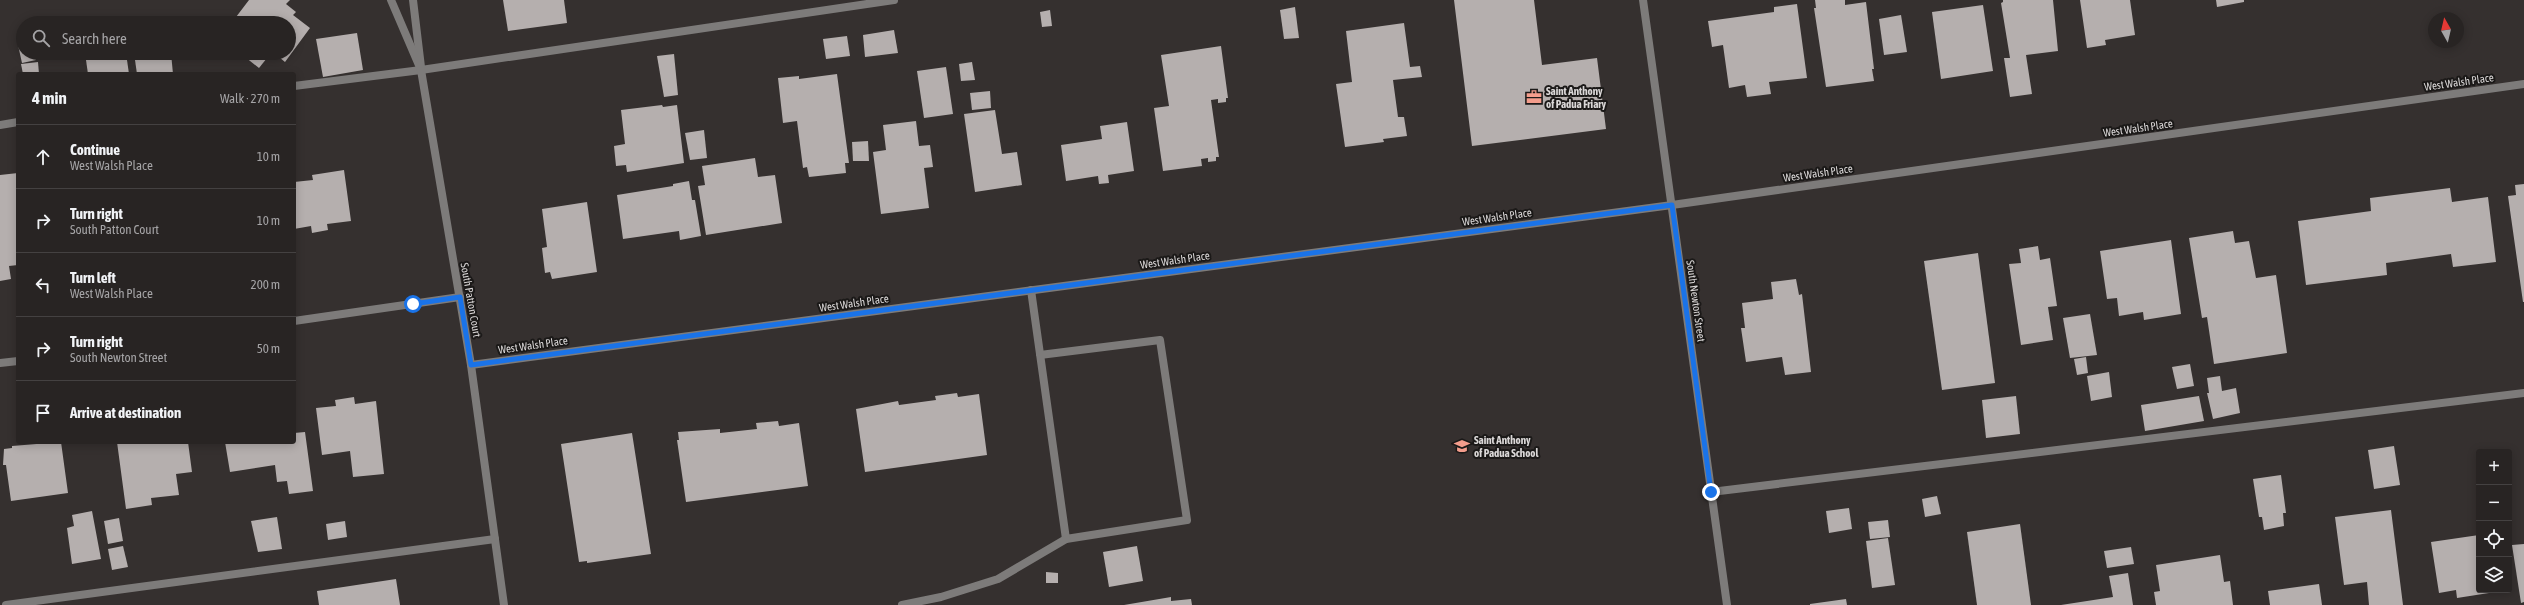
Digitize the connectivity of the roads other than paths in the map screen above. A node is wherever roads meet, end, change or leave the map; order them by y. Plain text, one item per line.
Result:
1 (392, 0) edge
2 (413, 0) edge
3 (894, 0) edge
4 (1643, 0) edge
5 (421, 70) junction
6 (2524, 84) edge
7 (296, 86) edge
8 (16, 122) edge
9 (0, 125) edge
10 (1672, 205) junction
11 (1031, 290) junction
12 (460, 297) junction
13 (296, 321) edge
14 (1040, 355) junction
15 (16, 361) edge
16 (0, 363) edge
17 (471, 365) junction
18 (2524, 393) edge
19 (1711, 492) junction
20 (495, 539) junction
21 (1066, 539) junction
22 (46, 602) edge
23 (6, 605) edge
24 (504, 605) edge
25 (902, 605) edge
26 (1727, 605) edge

1 - 5 street
2 - 5 street, South Patton Court
3 - 5 street
4 - 10 street, South Newton Street
5 - 7 street
5 - 12 street, South Patton Court
6 - 10 street, West Walsh Place
8 - 9 street
10 - 11 street, West Walsh Place
10 - 19 street, South Newton Street
11 - 14 street
11 - 17 street, West Walsh Place
12 - 13 street
12 - 17 street, South Patton Court
14 - 21 street
14 - 21 street
15 - 16 street
17 - 20 street, South Patton Court
18 - 19 street
19 - 26 street, South Newton Street
20 - 22 street
20 - 24 street, South Patton Court
21 - 25 street
22 - 23 street

